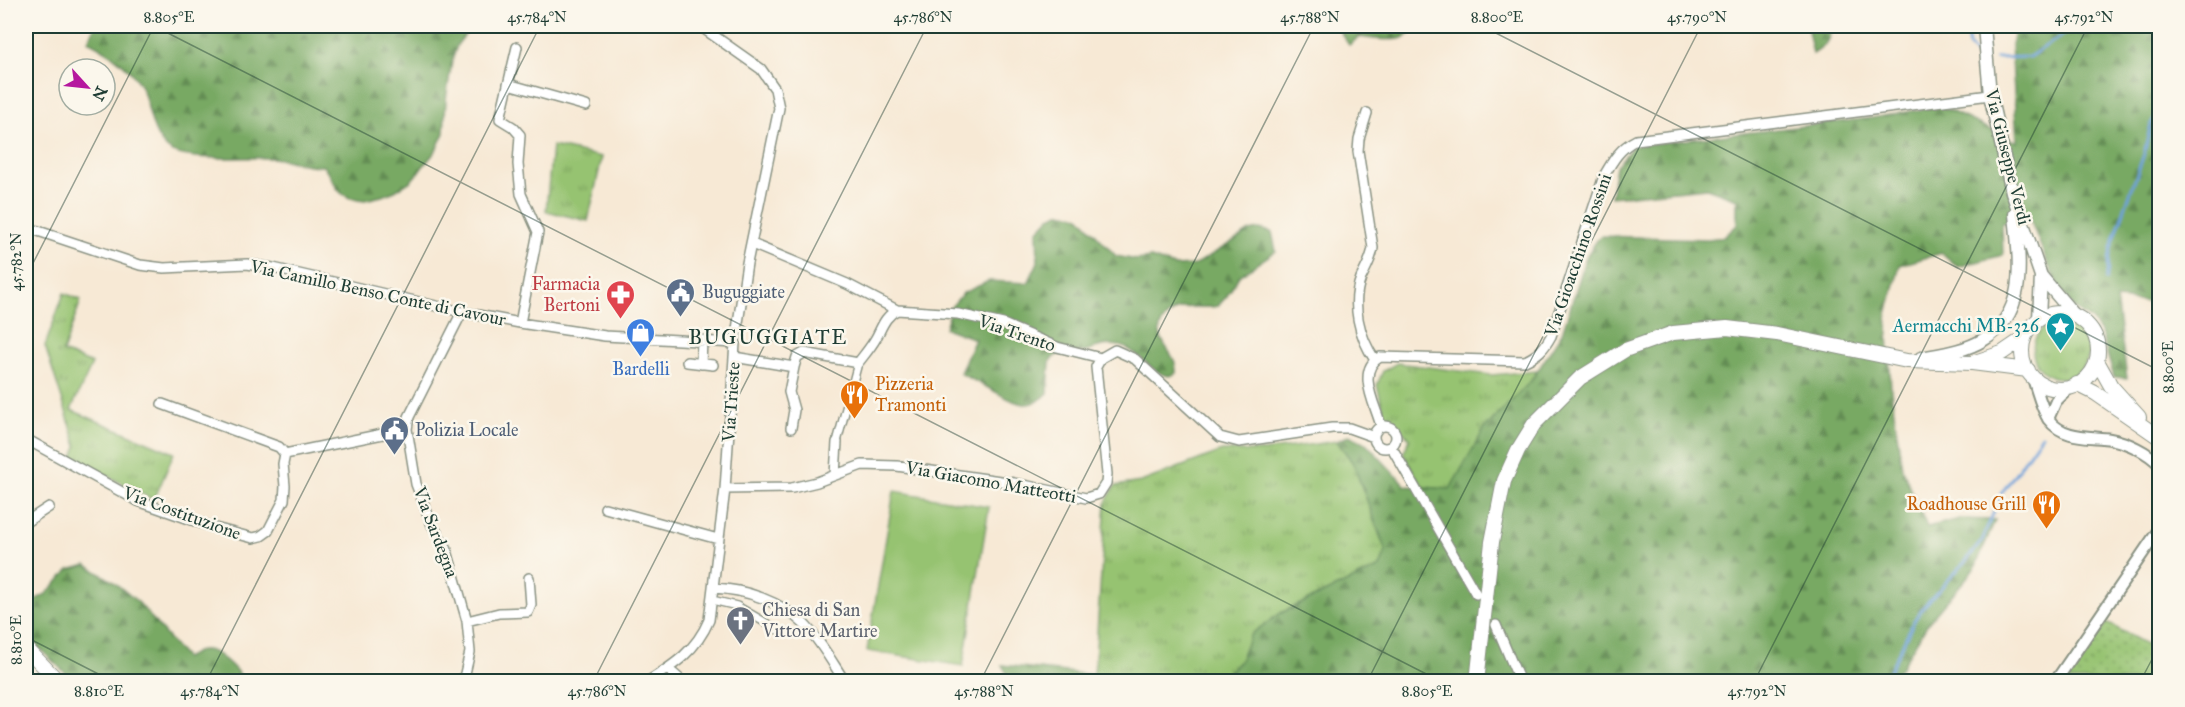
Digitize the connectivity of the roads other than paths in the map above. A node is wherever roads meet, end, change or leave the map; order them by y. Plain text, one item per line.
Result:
1 (700, 26) edge
2 (1985, 29) edge
3 (517, 47) dead end
4 (508, 84) junction
5 (1990, 95) junction
6 (586, 106) dead end
7 (1367, 113) dead end
8 (2013, 192) junction
9 (26, 227) edge
10 (752, 244) junction
11 (2041, 276) junction
12 (897, 310) junction
13 (462, 312) junction
14 (2075, 316) junction
15 (2039, 319) junction
16 (520, 323) junction
17 (2024, 338) junction
18 (702, 340) junction
19 (735, 342) junction
20 (734, 357) junction
21 (1101, 358) junction
22 (1375, 360) junction
23 (1907, 361) junction
24 (2097, 361) junction
25 (687, 362) dead end
26 (858, 363) junction
27 (1972, 363) junction
28 (701, 364) junction
29 (713, 365) dead end
30 (794, 367) junction
31 (2030, 373) junction
32 (2073, 386) junction
33 (162, 404) dead end
34 (2048, 419) junction
35 (1381, 426) junction
36 (791, 428) dead end
37 (407, 429) junction
38 (2156, 435) edge
39 (1374, 437) junction
40 (26, 439) edge
41 (837, 442) joint
42 (1391, 446) junction
43 (285, 454) junction
44 (2160, 465) edge
45 (835, 475) junction
46 (724, 489) junction
47 (49, 507) dead end
48 (605, 508) dead end
49 (26, 522) edge
50 (2160, 528) edge
51 (718, 539) junction
52 (529, 578) dead end
53 (713, 588) junction
54 (1476, 594) dead end
55 (712, 600) junction
56 (467, 621) junction
57 (1496, 625) dead end
58 (778, 630) dead end
59 (26, 648) edge
60 (668, 669) junction
61 (59, 681) edge
62 (463, 681) edge
63 (647, 681) edge
64 (683, 681) edge
65 (844, 681) edge
66 (1477, 681) edge
67 (1520, 681) edge
68 (2055, 681) edge

1 - 10 street, Via Trieste
2 - 5 main road, Via Giuseppe Verdi
3 - 4 street
4 - 6 street
4 - 16 street
5 - 8 main road, Via Giuseppe Verdi
5 - 22 street, Via Gioacchino Rossini
7 - 22 street
8 - 11 main road, Via Giuseppe Verdi
8 - 23 main road
9 - 13 street, Via Camillo Benso Conte di Cavour
10 - 12 street, Via Trento
10 - 19 street, Via Trieste
11 - 14 main road, Via Giuseppe Verdi
11 - 15 main road, Via Giuseppe Verdi
12 - 21 street, Via Trento
12 - 26 street
13 - 16 street, Via Camillo Benso Conte di Cavour
13 - 37 street
14 - 15 main road
14 - 24 main road
15 - 17 main road
16 - 18 street, Via Camillo Benso Conte di Cavour
17 - 27 main road
17 - 31 main road
18 - 19 street, Via Camillo Benso Conte di Cavour
18 - 28 street
19 - 20 street, Via Trieste
20 - 30 street
20 - 46 street, Via Trieste
21 - 39 street
21 - 45 street, Via Giacomo Matteotti
22 - 35 street
23 - 27 main road
23 - 66 main road
24 - 32 main road
24 - 38 main road
25 - 28 street
26 - 30 street
26 - 41 street
27 - 31 main road
28 - 29 street
30 - 36 street
31 - 32 main road
31 - 34 street
32 - 34 street
32 - 38 main road
33 - 43 street
34 - 44 street
35 - 39 street
35 - 42 street
37 - 43 street
37 - 56 street, Via Sardegna
39 - 42 street
40 - 43 street, Via Costituzione
41 - 45 street
42 - 54 street
45 - 46 street, Via Giacomo Matteotti
46 - 51 street, Via Trieste
47 - 49 street
48 - 51 street
50 - 68 street
51 - 53 street, Via Trieste
52 - 56 street
53 - 55 street, Via Trieste
53 - 65 street
55 - 58 street
55 - 60 street, Via Trieste
56 - 62 street, Via Sardegna
57 - 67 street
59 - 61 main road
60 - 63 street, Via Trieste
60 - 64 street

